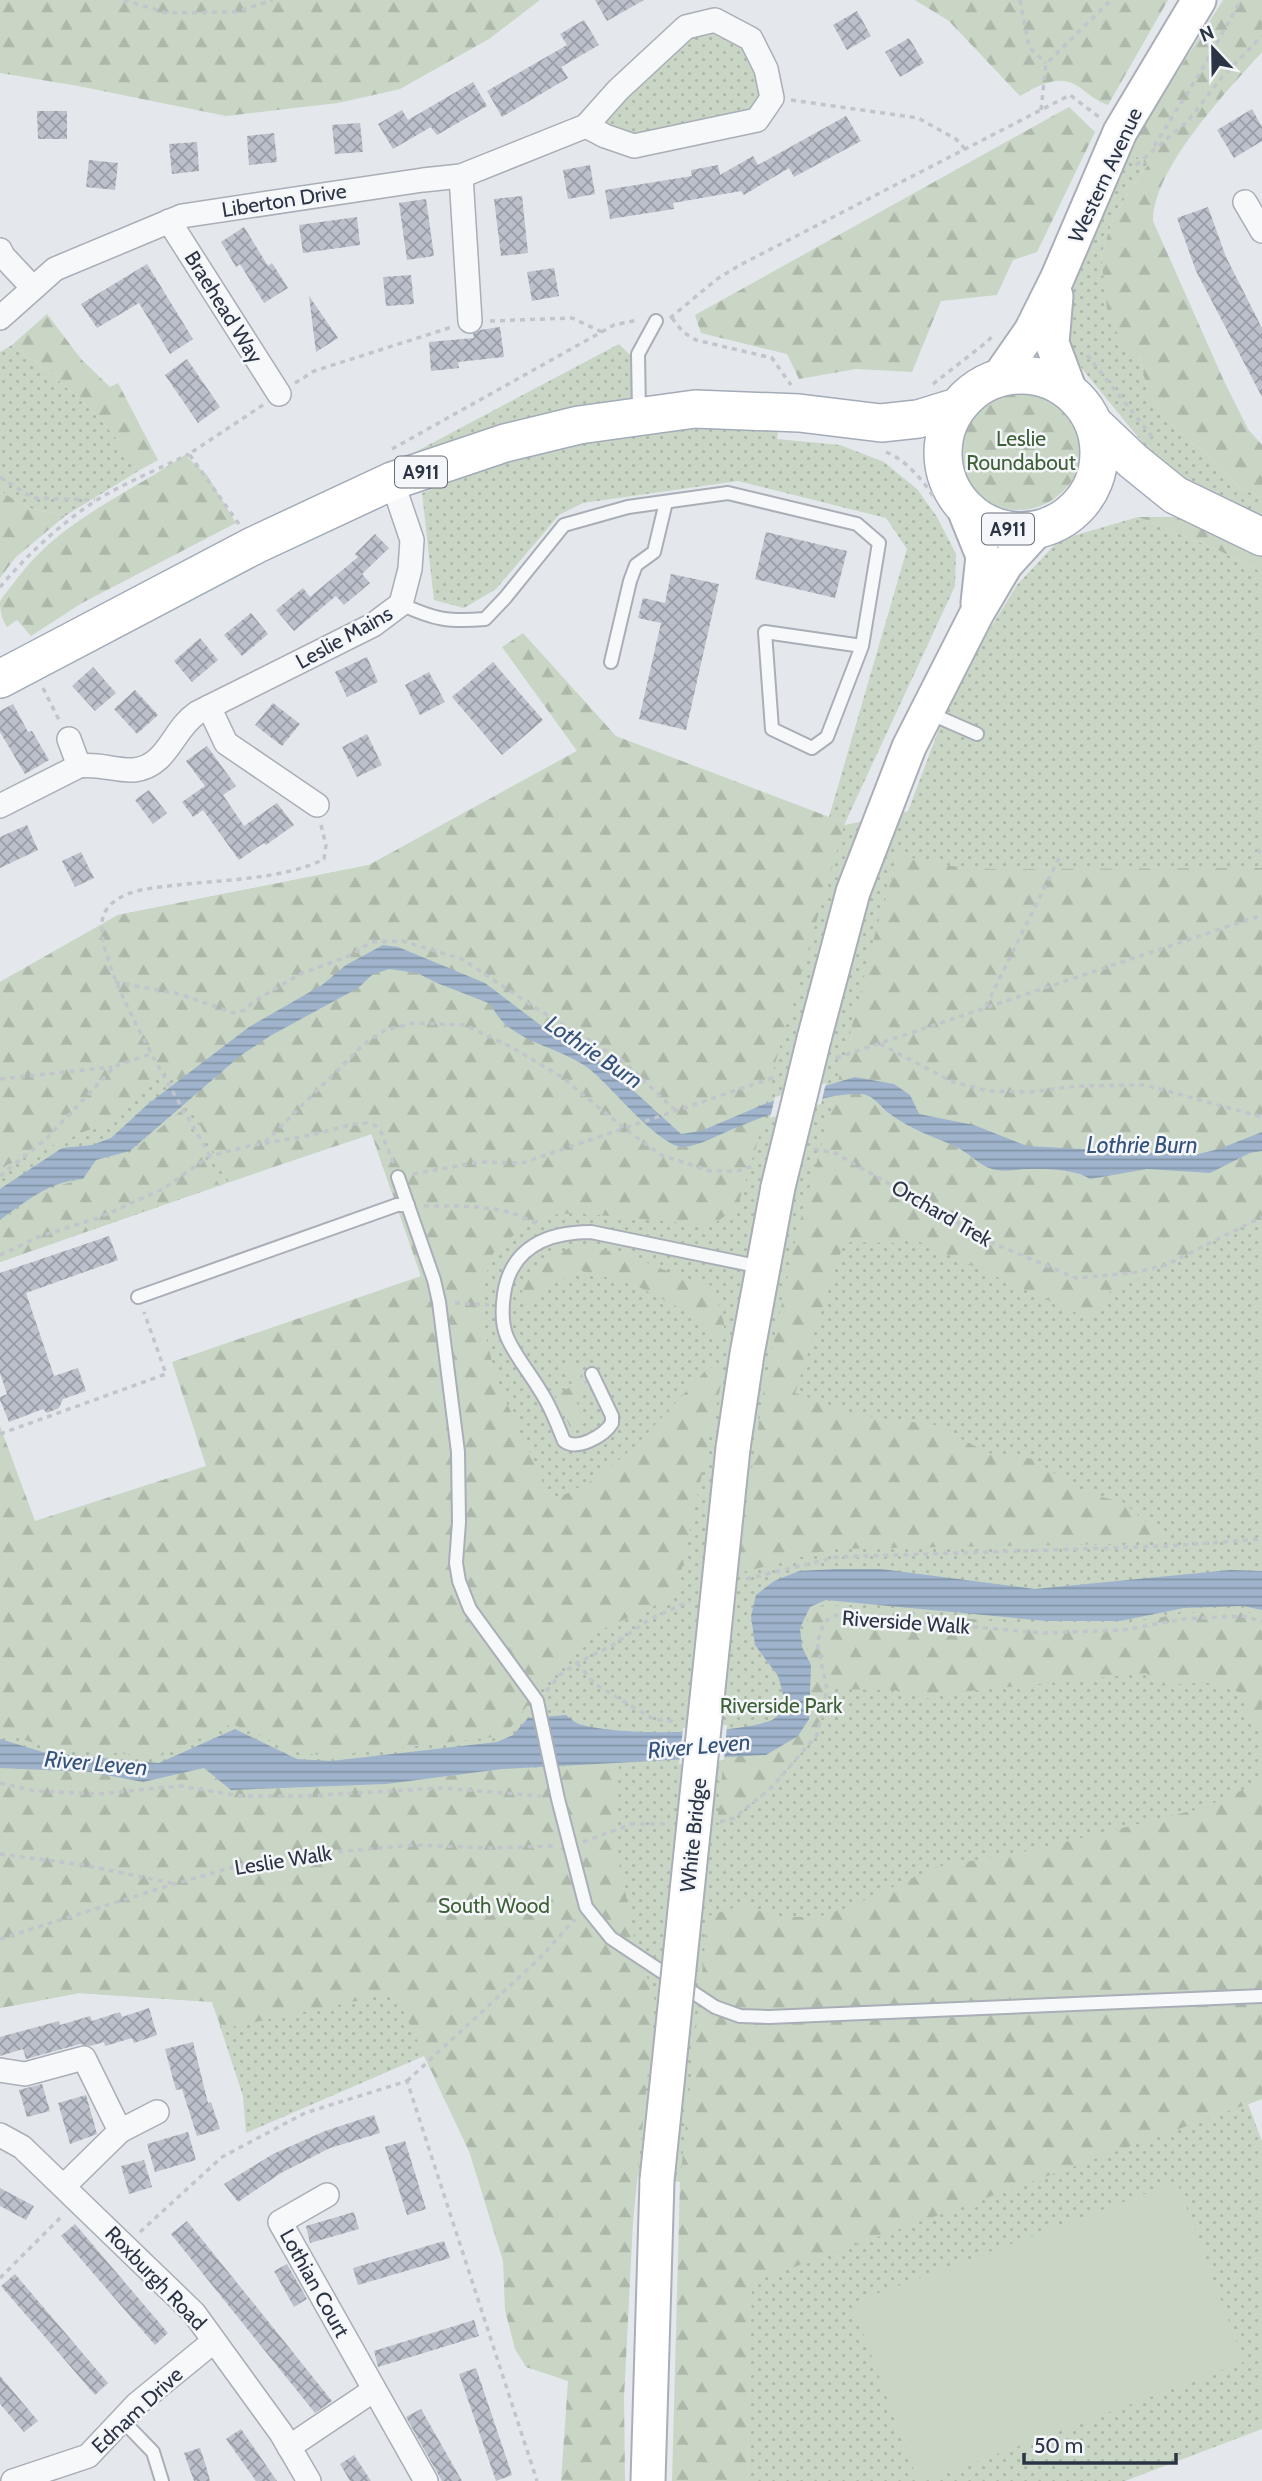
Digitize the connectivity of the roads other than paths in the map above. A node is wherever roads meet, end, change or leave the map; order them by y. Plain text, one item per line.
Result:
1 (1199, 0) edge
2 (586, 126) junction
3 (461, 176) junction
4 (1245, 202) dead end
5 (169, 221) junction
6 (1262, 231) edge
7 (0, 250) edge
8 (1057, 279) junction
9 (33, 288) junction
10 (0, 318) edge
11 (470, 321) road end
12 (656, 321) dead end
13 (999, 377) junction
14 (1070, 391) junction
15 (279, 394) road end
16 (941, 398) junction
17 (639, 417) junction
18 (1095, 425) junction
19 (880, 435) junction
20 (392, 481) junction
21 (949, 495) junction
22 (1175, 495) junction
23 (1085, 499) junction
24 (666, 502) junction
25 (1038, 529) junction
26 (1262, 537) edge
27 (401, 604) junction
28 (977, 613) junction
29 (862, 646) junction
30 (611, 662) dead end
31 (5, 676) edge
32 (209, 707) junction
33 (927, 712) junction
34 (977, 734) dead end
35 (69, 740) road end
36 (79, 766) junction
37 (317, 805) dead end
38 (0, 806) edge
39 (398, 1177) road end
40 (408, 1205) junction
41 (762, 1267) junction
42 (138, 1297) road end
43 (592, 1374) dead end
44 (1262, 1996) edge
45 (0, 2070) edge
46 (157, 2112) dead end
47 (120, 2131) junction
48 (0, 2135) edge
49 (71, 2193) junction
50 (327, 2195) dead end
51 (214, 2341) junction
52 (374, 2390) junction
53 (122, 2420) junction
54 (289, 2447) junction
55 (13, 2481) edge
56 (162, 2481) edge
57 (309, 2481) edge
58 (426, 2481) edge
59 (648, 2481) edge

1 - 8 main road, Western Avenue
2 - 2 street, Liberton Drive
2 - 3 street, Liberton Drive
3 - 5 street, Liberton Drive
3 - 11 street
4 - 6 street
5 - 9 street, Liberton Drive
5 - 15 street, Braehead Way
7 - 9 street
8 - 13 main road, Western Avenue
8 - 14 main road
9 - 10 street, Liberton Drive
12 - 17 lane
13 - 14 main road, A911
13 - 16 main road, A911
14 - 18 main road, A911
16 - 19 main road, A911
16 - 21 main road, A911
17 - 19 main road, A911
17 - 20 main road, A911
18 - 22 main road, A911
18 - 23 main road, A911
19 - 21 main road, A911
20 - 27 street, Leslie Mains
20 - 31 main road, A911
21 - 25 main road, A911
21 - 28 main road
22 - 23 main road, A911
22 - 26 main road, A911
23 - 25 main road, A911
24 - 27 lane
24 - 29 lane
24 - 30 lane
25 - 28 main road, White Bridge
27 - 32 street, Leslie Mains
28 - 33 main road, White Bridge
29 - 29 lane
32 - 36 street, Leslie Mains
32 - 37 street
33 - 34 lane
33 - 41 main road, White Bridge, bridge
35 - 36 street
36 - 38 street, Leslie Mains
39 - 40 lane
40 - 42 lane
40 - 44 lane
41 - 43 lane
41 - 59 main road, White Bridge, bridge
45 - 47 street
46 - 47 street
47 - 49 street
48 - 49 street, Roxburgh Road
49 - 51 street, Roxburgh Road
50 - 52 street, Lothian Court
51 - 53 street, Ednam Drive
51 - 54 street, Roxburgh Road
52 - 54 street
52 - 58 street, Lothian Court
53 - 55 street, Ednam Drive
53 - 56 lane
54 - 57 street, Roxburgh Road

